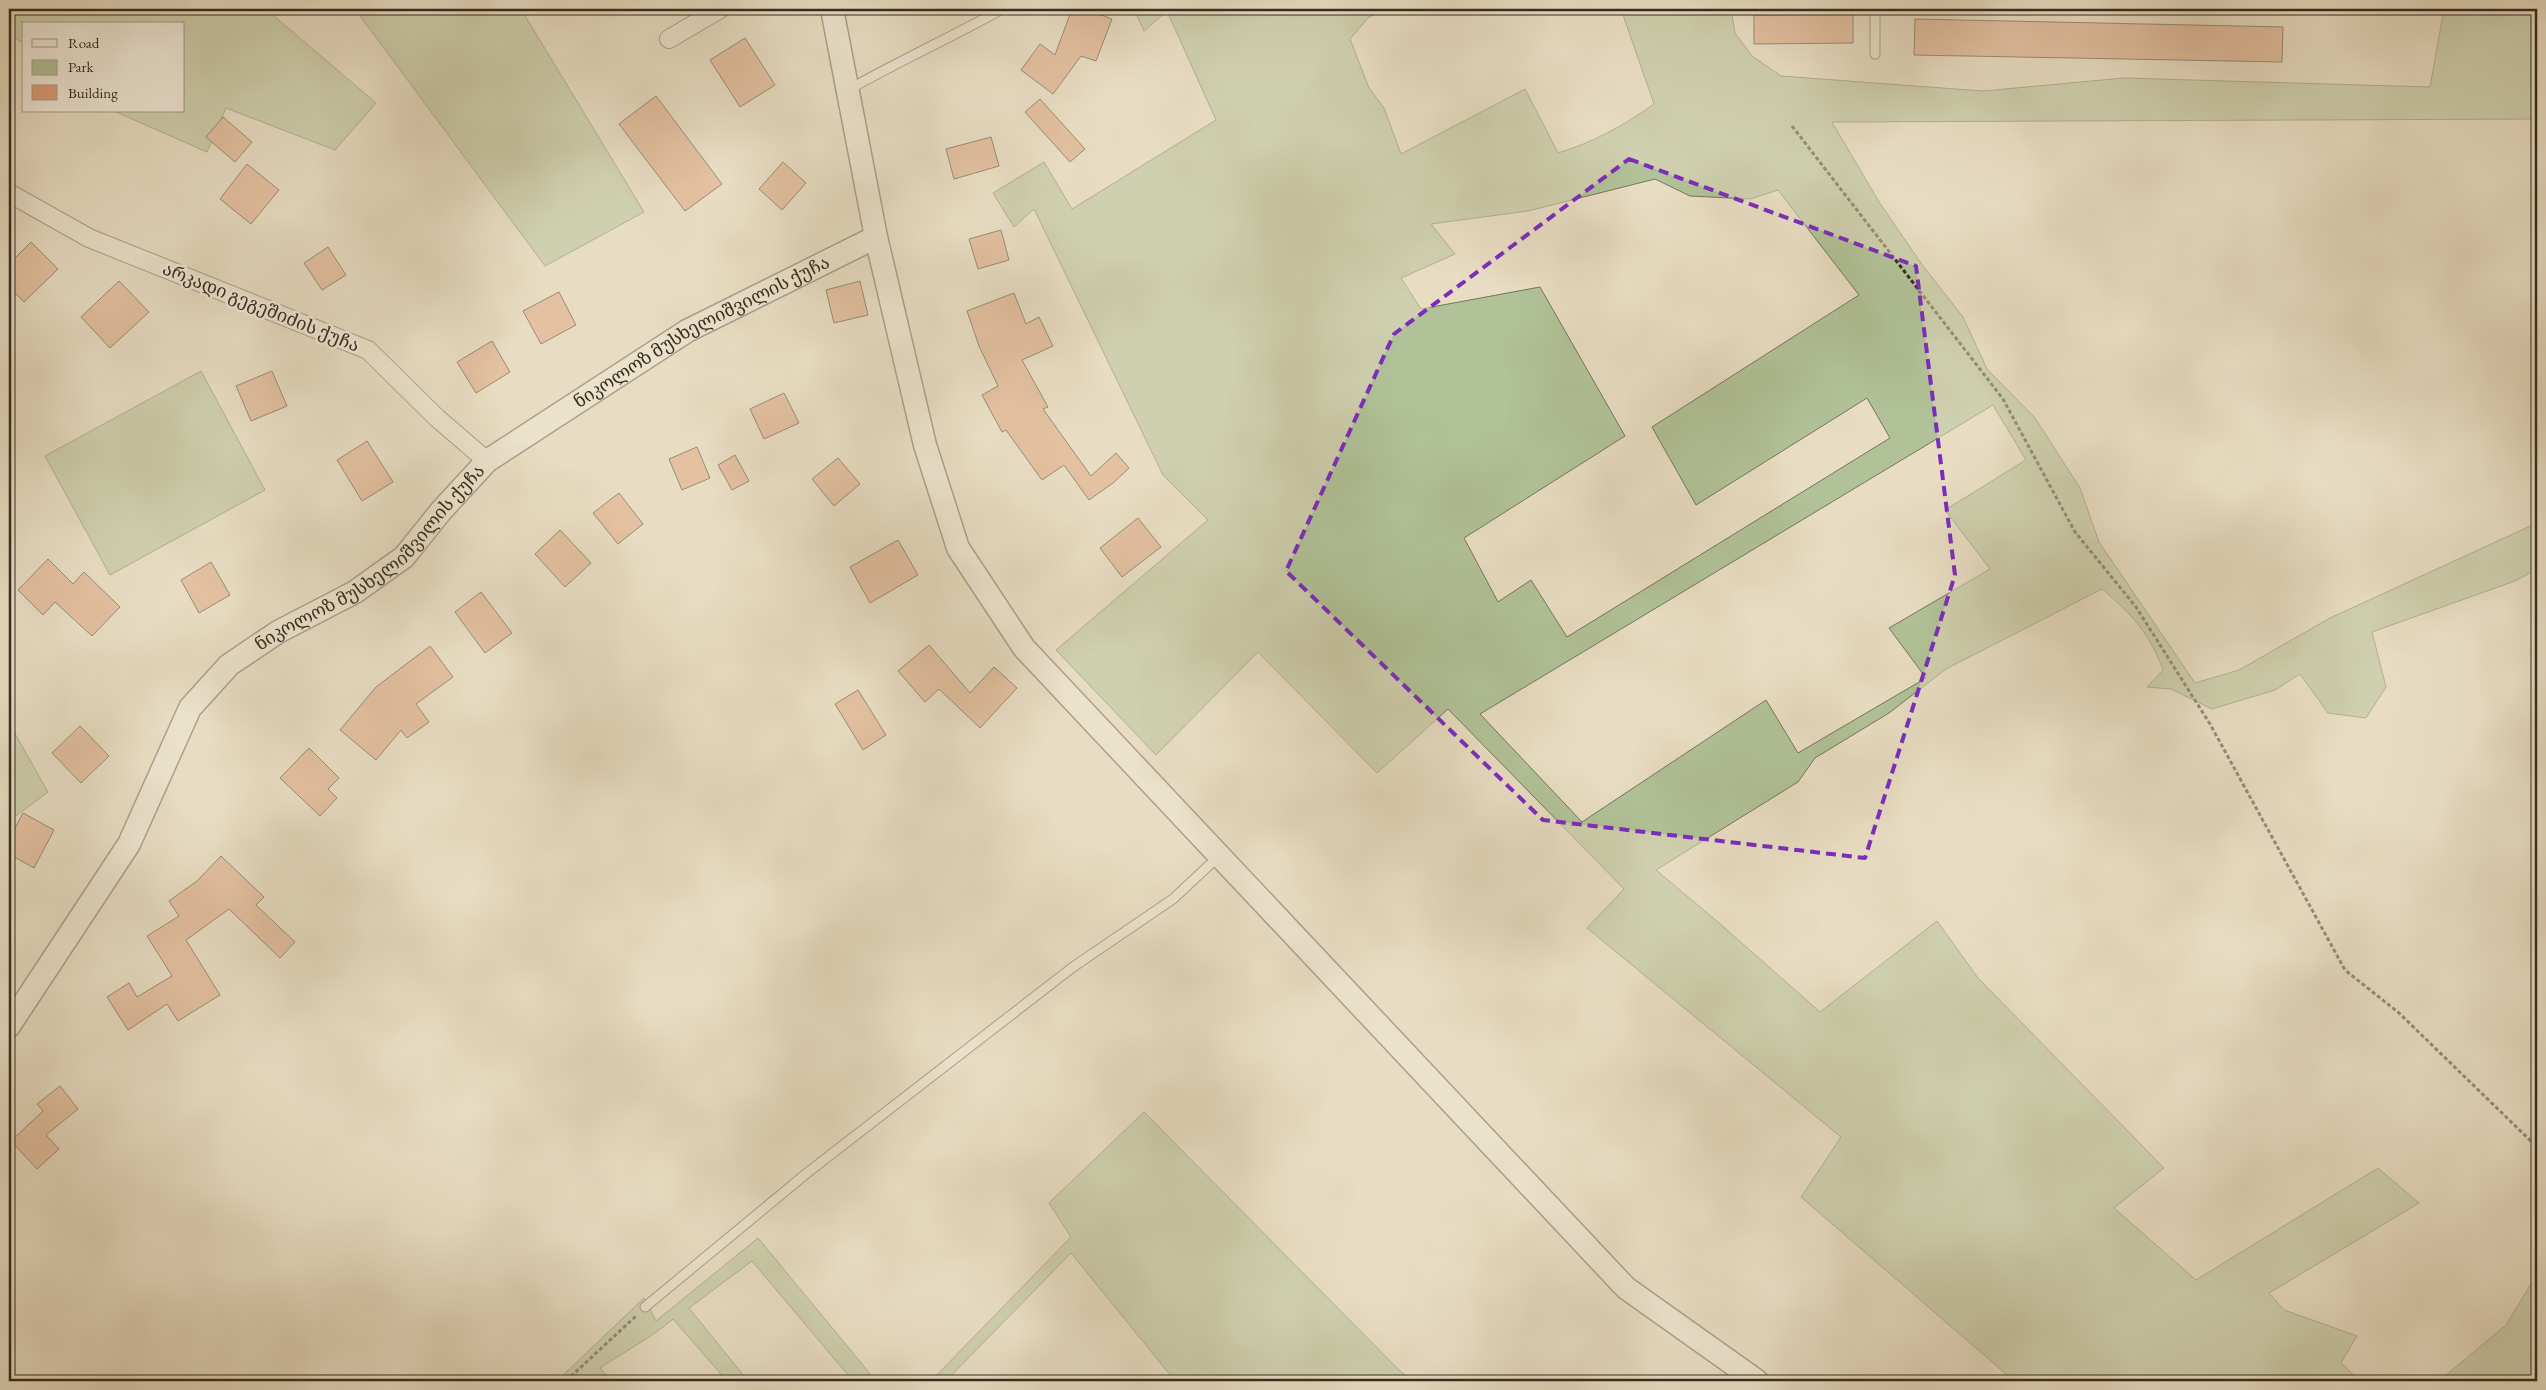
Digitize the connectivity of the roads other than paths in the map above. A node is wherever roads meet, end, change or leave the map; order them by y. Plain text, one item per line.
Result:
1 (720, 9) edge
2 (832, 9) edge
3 (1002, 9) edge
4 (1875, 9) edge
5 (669, 39) dead end
6 (1875, 54) dead end
7 (848, 90) junction
8 (9, 193) edge
9 (876, 237) junction
10 (487, 461) junction
11 (1219, 856) junction
12 (9, 1026) edge
13 (645, 1307) road end
14 (1757, 1381) edge

1 - 5 street
2 - 7 street
3 - 7 lane
4 - 6 lane
7 - 9 street
8 - 10 street, არკადი გეგეშიძის ქუჩა
9 - 10 street, ნიკოლოზ მუსხელიშვილის ქუჩა
9 - 11 street
10 - 12 street, ნიკოლოზ მუსხელიშვილის ქუჩა
11 - 13 lane
11 - 14 street

